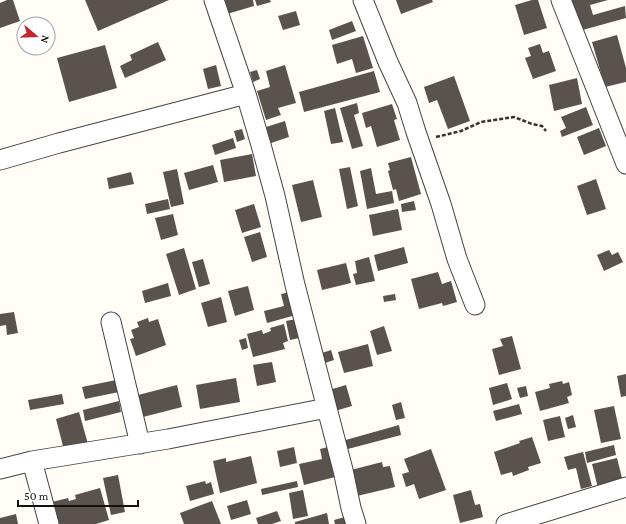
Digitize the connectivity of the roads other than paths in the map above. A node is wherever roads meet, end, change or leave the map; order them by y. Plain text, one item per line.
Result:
1 (214, 0) edge
2 (363, 0) edge
3 (561, 0) edge
4 (246, 94) junction
5 (624, 153) edge
6 (0, 160) edge
7 (475, 306) dead end
8 (111, 322) dead end
9 (327, 408) junction
10 (140, 444) junction
11 (32, 461) junction
12 (0, 469) edge
13 (626, 487) edge
14 (49, 524) edge
15 (356, 524) edge
16 (506, 524) edge

1 - 4 street
2 - 7 street
3 - 5 street
4 - 6 street
4 - 9 street
8 - 10 street
9 - 10 street
9 - 15 street
10 - 11 street
11 - 12 street
11 - 14 street
13 - 16 street

